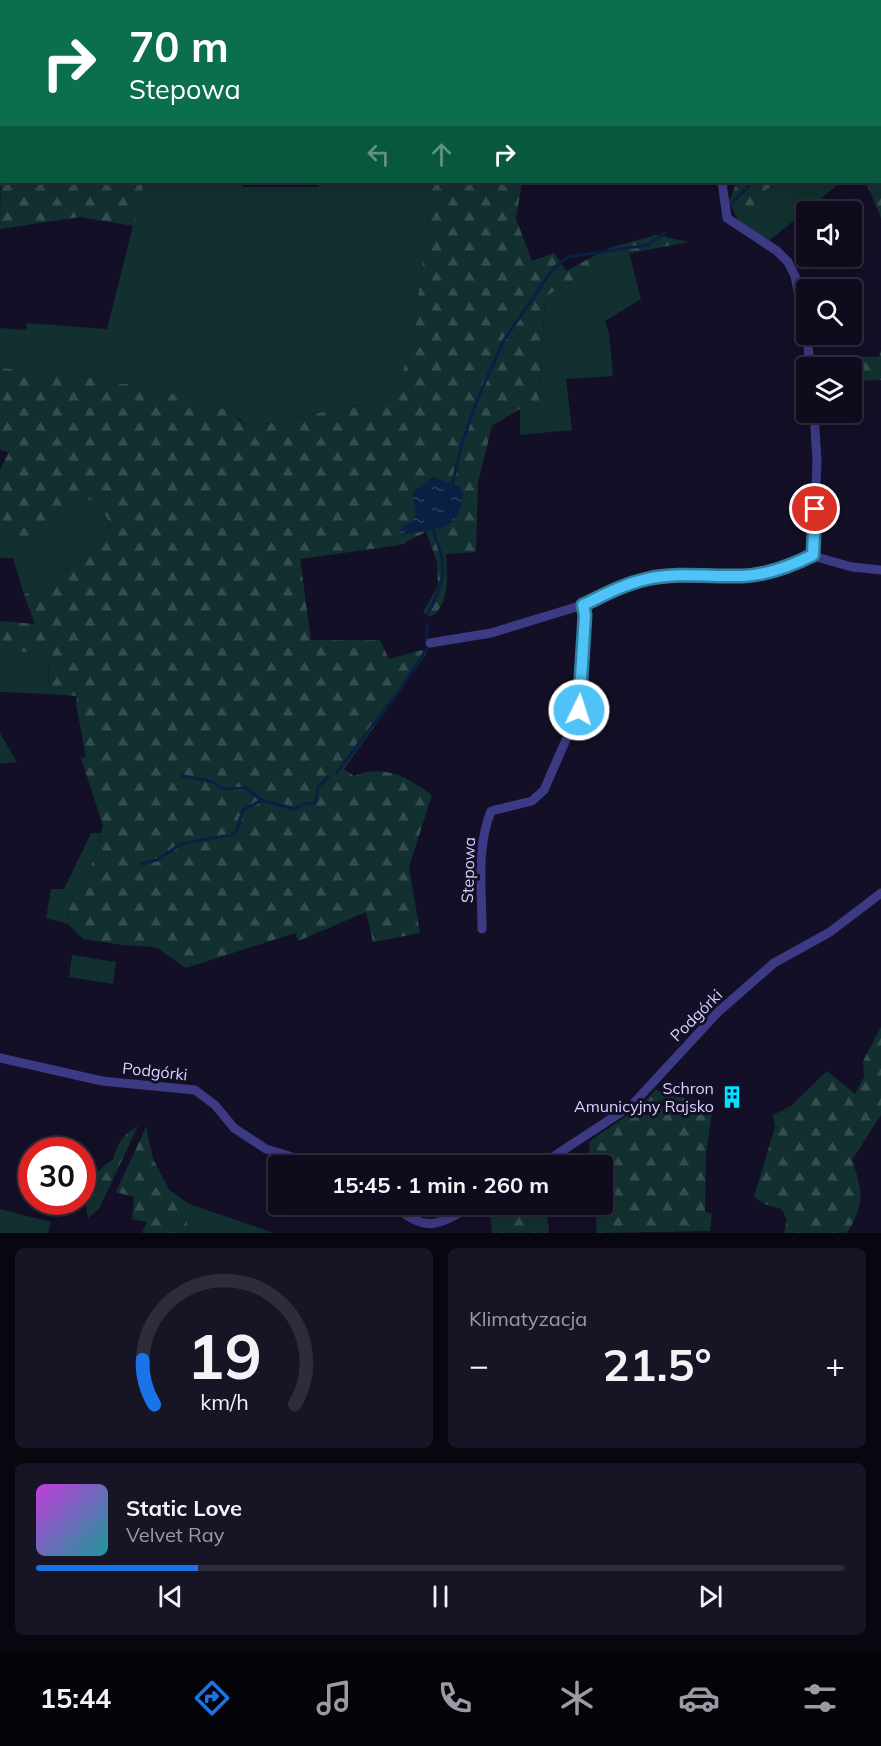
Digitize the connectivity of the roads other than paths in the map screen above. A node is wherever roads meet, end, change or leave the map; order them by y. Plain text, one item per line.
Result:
1 (722, 183) edge
2 (796, 281) edge
3 (815, 423) edge
4 (813, 555) junction
5 (881, 570) edge
6 (583, 605) junction
7 (430, 643) dead end
8 (881, 893) edge
9 (482, 929) dead end
10 (0, 1058) edge
11 (286, 1155) edge
12 (556, 1155) edge
13 (404, 1215) edge
14 (456, 1215) edge

1 - 2 street
3 - 4 street
4 - 5 street
4 - 6 street
6 - 7 street
6 - 9 street, Stepowa
8 - 12 street, Podgórki
10 - 11 street, Podgórki
13 - 14 street

